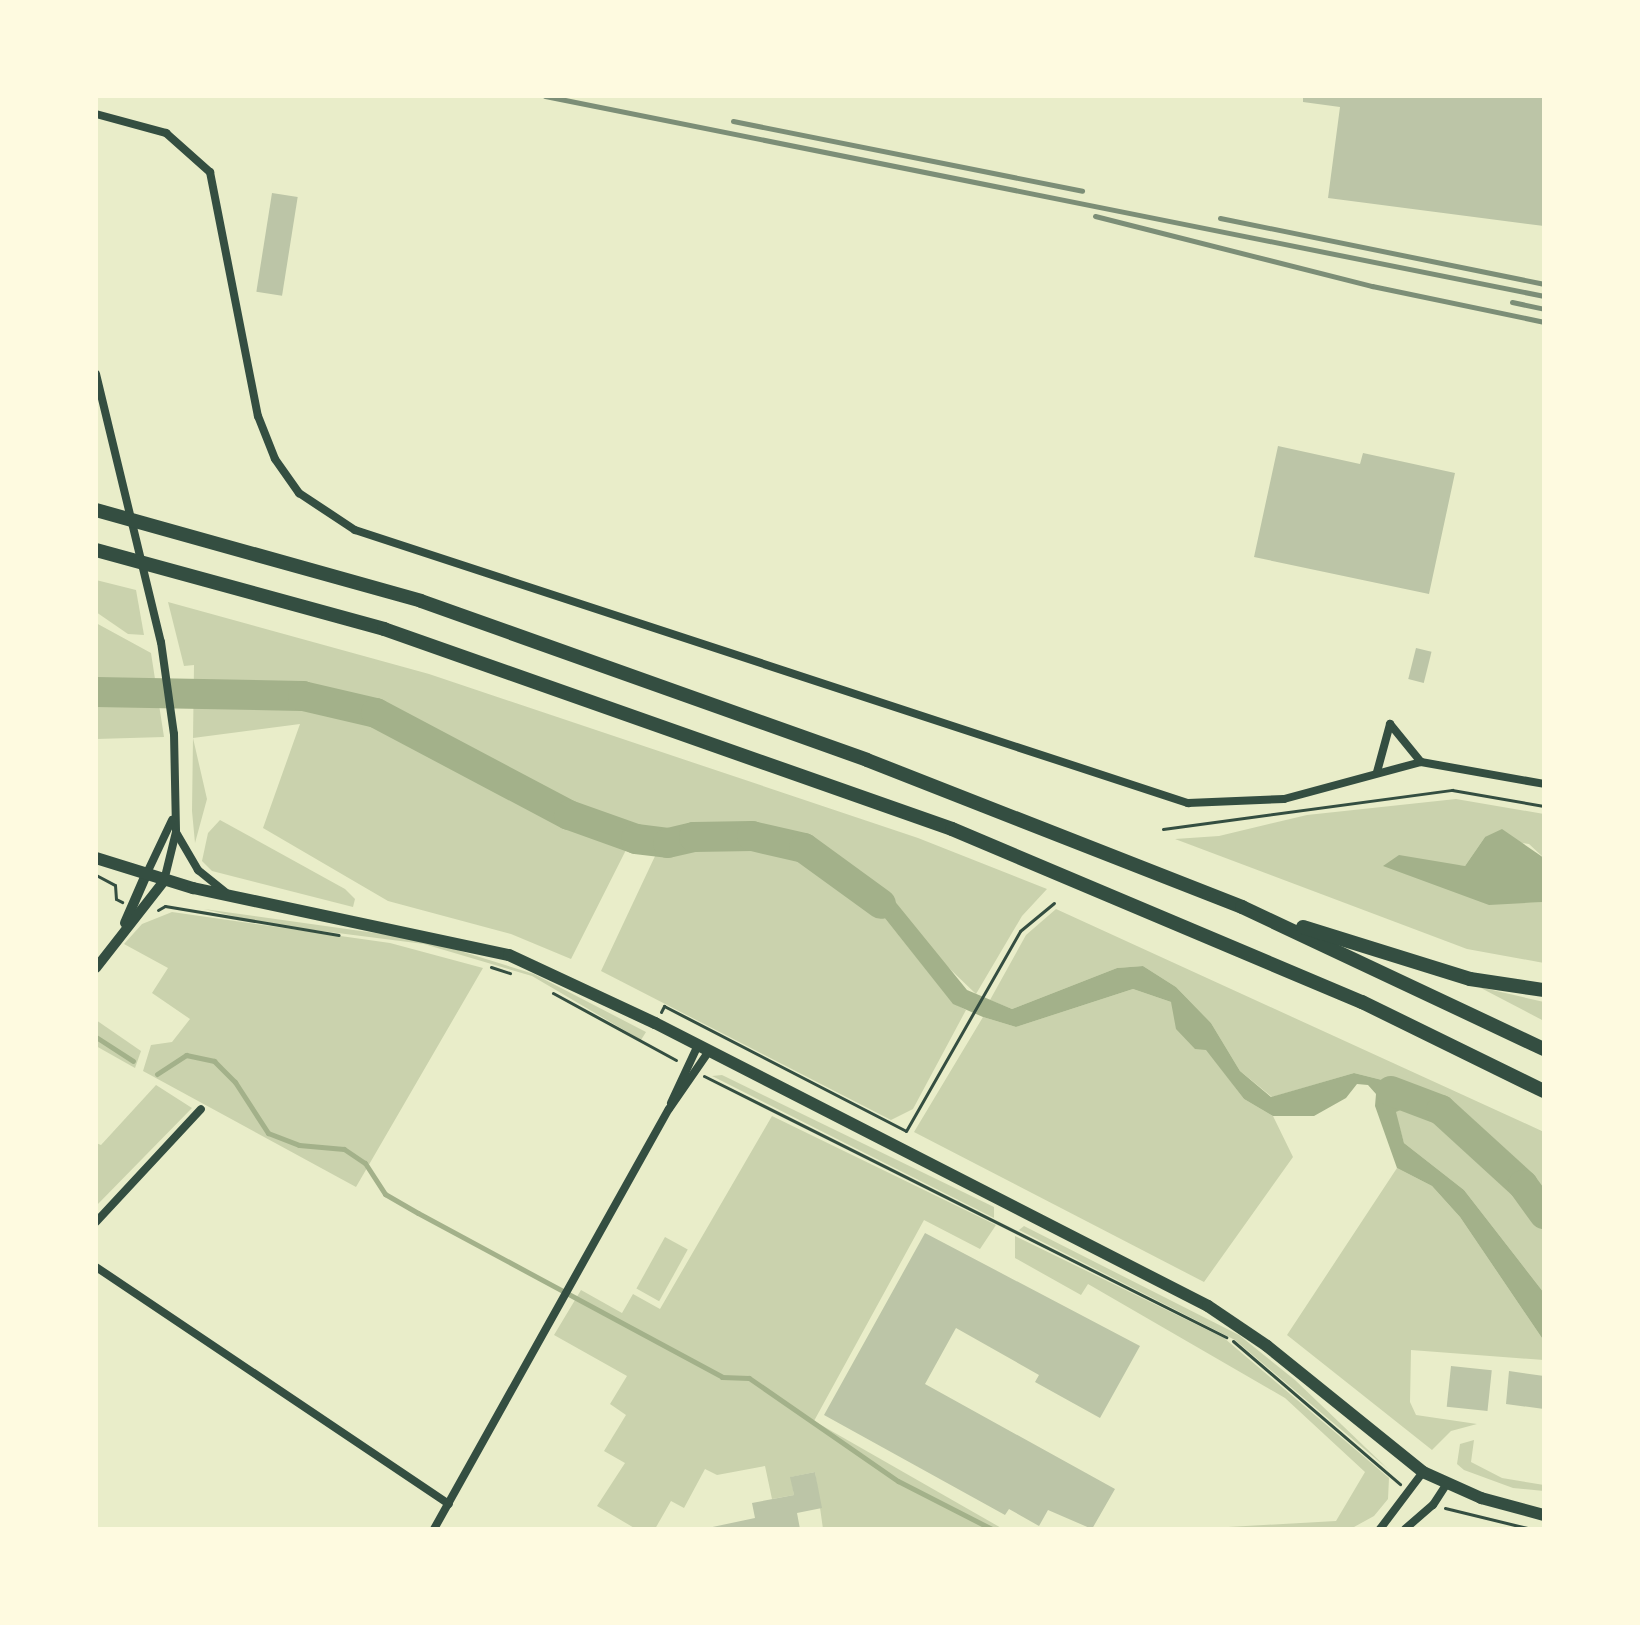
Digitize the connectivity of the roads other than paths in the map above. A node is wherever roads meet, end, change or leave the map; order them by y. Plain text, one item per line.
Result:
1 (96, 114) edge
2 (96, 374) edge
3 (96, 510) edge
4 (96, 550) edge
5 (1421, 762) junction
6 (1377, 772) junction
7 (1544, 784) edge
8 (175, 811) junction
9 (176, 832) junction
10 (96, 858) edge
11 (146, 875) junction
12 (164, 881) junction
13 (230, 896) junction
14 (1242, 907) junction
15 (137, 908) junction
16 (96, 968) edge
17 (1544, 990) edge
18 (703, 1048) junction
19 (1544, 1049) edge
20 (1544, 1091) edge
21 (201, 1109) dead end
22 (669, 1109) junction
23 (96, 1222) edge
24 (96, 1267) edge
25 (1423, 1472) junction
26 (1446, 1485) junction
27 (449, 1504) junction
28 (1544, 1515) edge
29 (434, 1529) edge
30 (1380, 1529) edge
31 (1405, 1529) edge

1 - 6 street
2 - 8 street
3 - 14 highway
4 - 20 highway
5 - 6 street
5 - 6 street
5 - 7 street
8 - 9 street
8 - 11 street
9 - 12 street
9 - 13 street
10 - 11 main road
11 - 12 main road
11 - 15 street
12 - 13 main road
12 - 15 street
13 - 18 main road
14 - 17 highway
14 - 19 highway
15 - 16 street
18 - 22 street
18 - 22 street
18 - 25 main road
21 - 23 street
22 - 27 street
24 - 27 street
25 - 26 main road
25 - 30 street
26 - 28 main road
26 - 31 street
27 - 29 street

